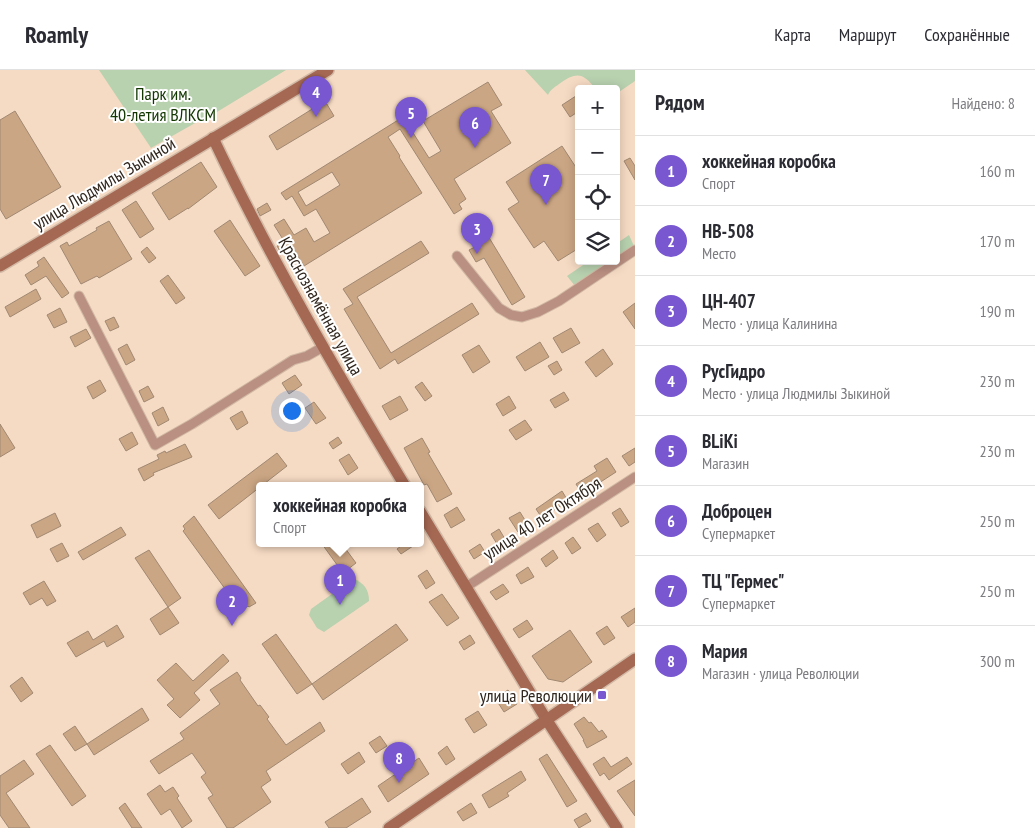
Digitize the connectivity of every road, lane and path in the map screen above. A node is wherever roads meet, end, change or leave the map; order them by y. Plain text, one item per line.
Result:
1 (328, 70) edge
2 (213, 138) junction
3 (635, 250) edge
4 (457, 256) dead end
5 (0, 266) edge
6 (79, 296) dead end
7 (323, 348) junction
8 (635, 477) edge
9 (403, 482) edge
10 (424, 518) edge
11 (466, 586) junction
12 (635, 659) edge
13 (546, 720) junction
14 (388, 828) edge
15 (617, 828) edge

1 - 2 street, улица Людмилы Зыкиной
2 - 5 street, улица Людмилы Зыкиной
2 - 7 street, Краснознамённая улица
3 - 4 street
6 - 7 street
7 - 9 street, Краснознамённая улица
8 - 11 street, улица 40 лет Октября
10 - 11 street
11 - 13 street
12 - 13 street
13 - 14 street
13 - 15 street

